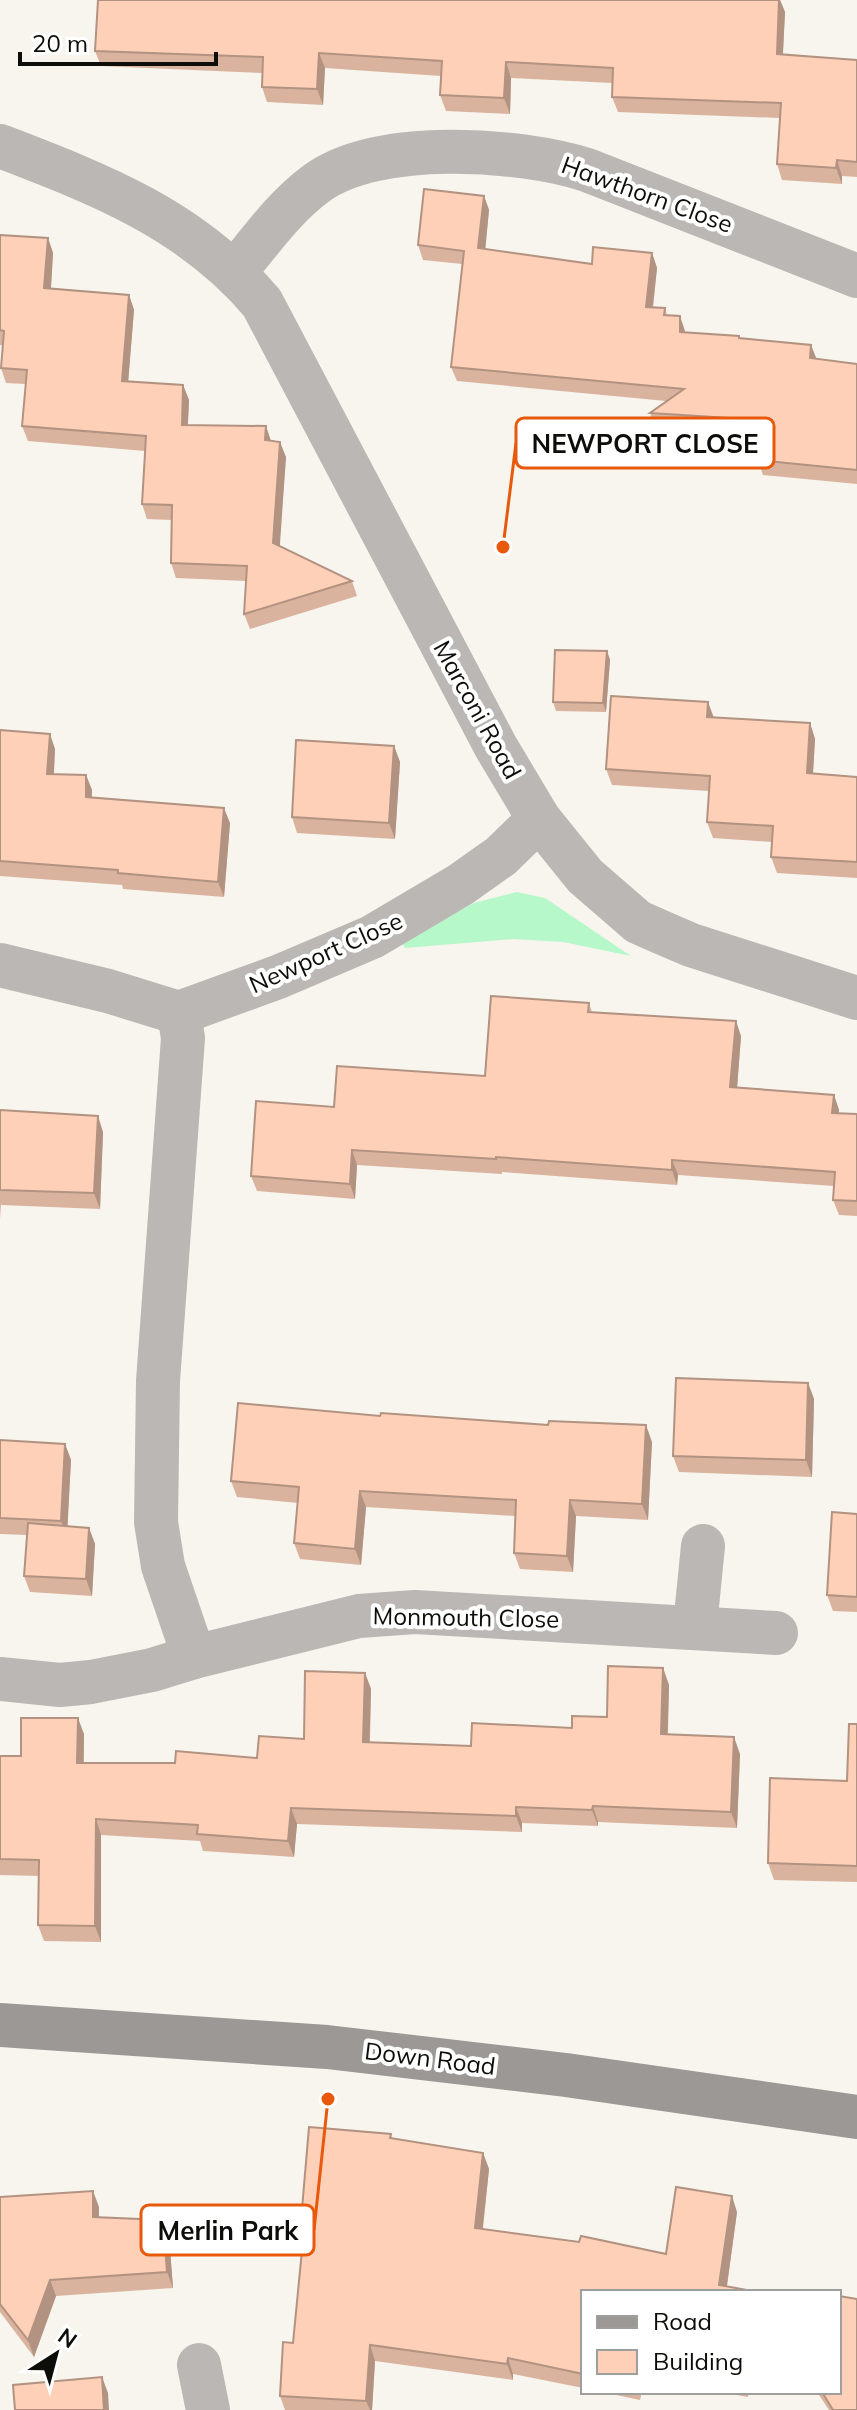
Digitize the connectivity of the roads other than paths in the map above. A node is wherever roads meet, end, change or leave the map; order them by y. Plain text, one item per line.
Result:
1 (0, 146) edge
2 (234, 273) junction
3 (857, 276) edge
4 (539, 819) junction
5 (0, 965) edge
6 (857, 998) edge
7 (179, 1013) junction
8 (703, 1546) dead end
9 (695, 1626) junction
10 (776, 1633) dead end
11 (194, 1657) junction
12 (0, 1679) edge
13 (0, 2025) edge
14 (857, 2117) edge
15 (199, 2365) dead end
16 (208, 2410) edge

1 - 2 street, Marconi Road
2 - 3 street, Hawthorn Close
2 - 4 street, Marconi Road
4 - 6 street, Marconi Road
4 - 7 street, Newport Close
5 - 7 street
7 - 11 street
8 - 9 street
9 - 10 street, Monmouth Close
9 - 11 street, Monmouth Close
11 - 12 street, Monmouth Close
13 - 14 street, Down Road
15 - 16 street

